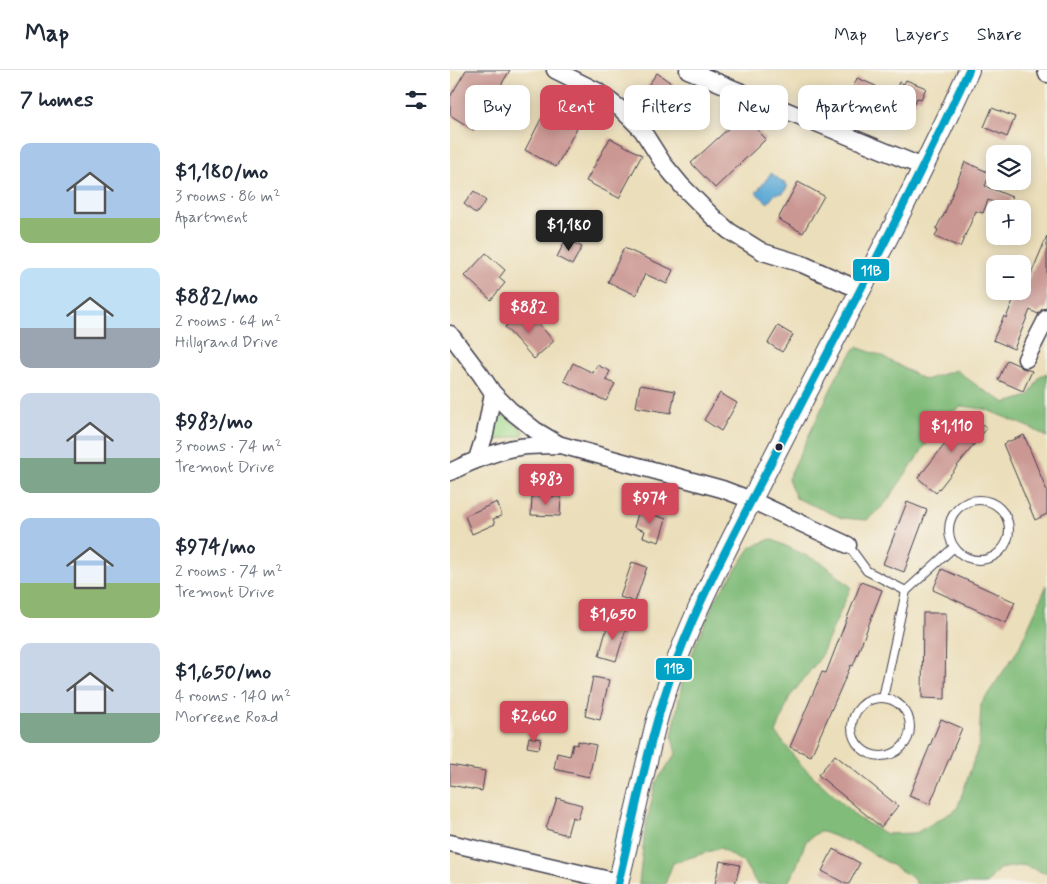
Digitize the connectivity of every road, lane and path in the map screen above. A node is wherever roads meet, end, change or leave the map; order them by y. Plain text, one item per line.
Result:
1 (555, 70) edge
2 (688, 70) edge
3 (969, 70) edge
4 (1046, 70) edge
5 (1047, 74) edge
6 (923, 167) junction
7 (860, 290) junction
8 (1047, 318) edge
9 (450, 334) edge
10 (1026, 358) dead end
11 (493, 393) junction
12 (560, 445) junction
13 (477, 459) junction
14 (450, 472) edge
15 (751, 500) junction
16 (848, 545) joint
17 (954, 547) junction
18 (906, 590) junction
19 (883, 698) junction
20 (450, 843) edge
21 (618, 883) edge

1 - 7 street
2 - 6 street
3 - 6 street
4 - 5 street
6 - 7 street
7 - 15 street
8 - 10 street
9 - 11 street
11 - 12 street
11 - 13 street
12 - 13 street
12 - 15 street
13 - 14 street
15 - 16 street
15 - 21 street
16 - 18 lane
17 - 17 lane
17 - 18 lane
18 - 19 lane
19 - 19 lane
20 - 21 street

